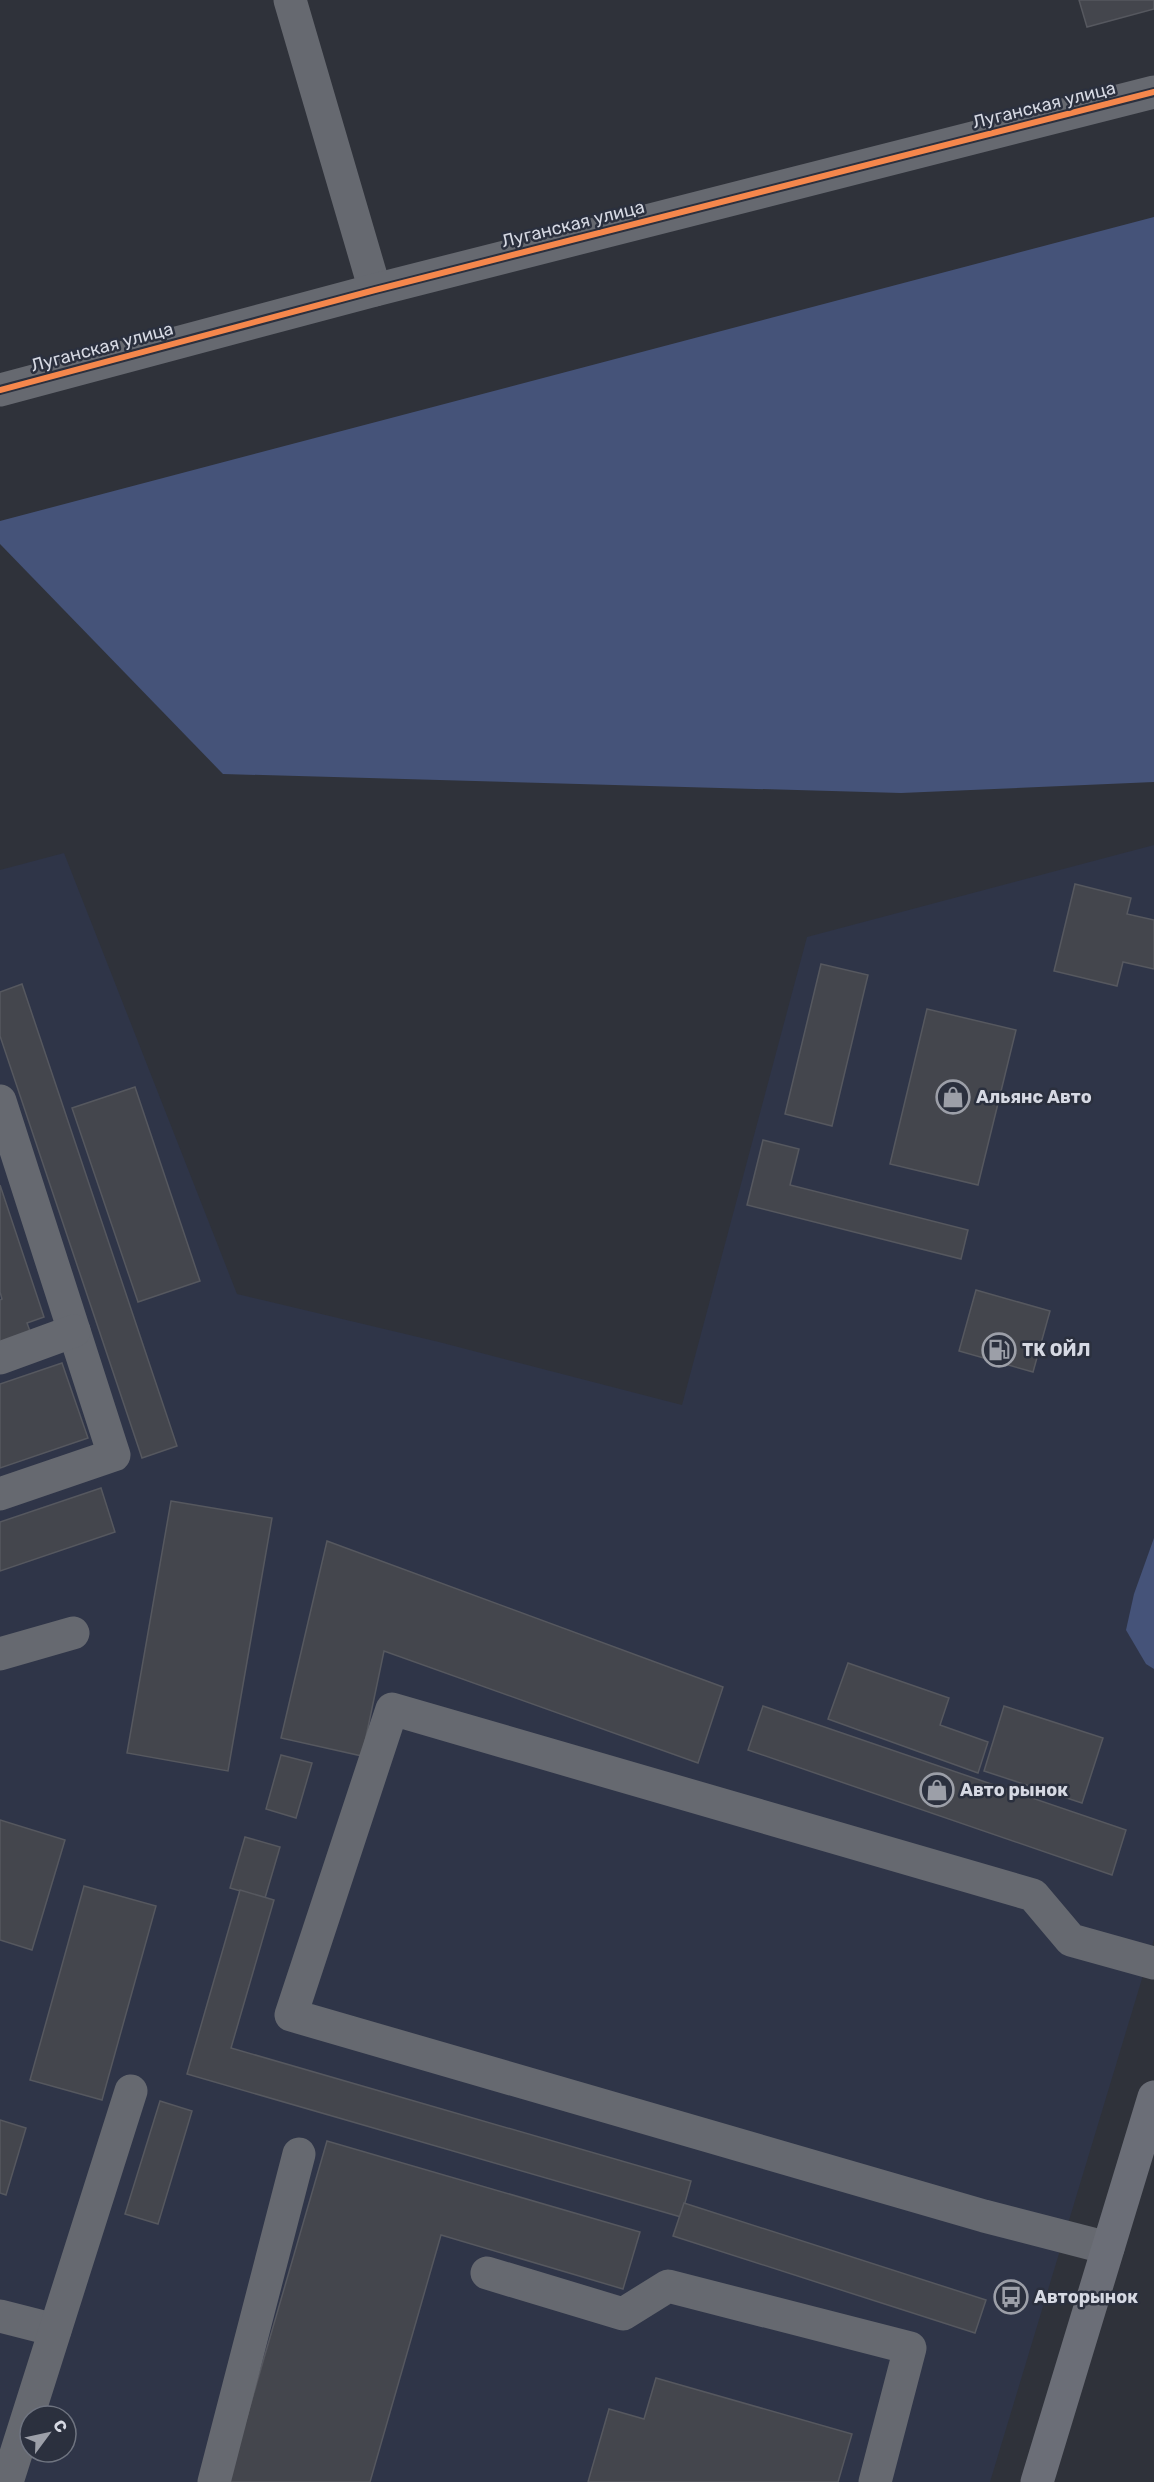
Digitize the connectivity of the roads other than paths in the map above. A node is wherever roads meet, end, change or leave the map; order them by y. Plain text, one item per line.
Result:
1 (290, 0) edge
2 (1154, 92) edge
3 (375, 290) junction
4 (0, 390) edge
5 (0, 1101) edge
6 (74, 1331) junction
7 (0, 1358) edge
8 (0, 1494) edge
9 (73, 1633) dead end
10 (0, 1654) edge
11 (1154, 1963) edge
12 (131, 2091) dead end
13 (1154, 2097) edge
14 (299, 2154) dead end
15 (1107, 2248) junction
16 (487, 2273) dead end
17 (0, 2316) edge
18 (55, 2330) junction
19 (7, 2482) edge
20 (214, 2482) edge
21 (875, 2482) edge
22 (1037, 2482) edge

1 - 3 street
2 - 3 street, Луганская улица
3 - 4 street, Луганская улица
5 - 6 street
6 - 7 street
6 - 8 street
9 - 10 street
11 - 15 street
12 - 18 street
13 - 15 highway
14 - 20 street
15 - 22 highway
16 - 21 street
17 - 18 street
18 - 19 street

